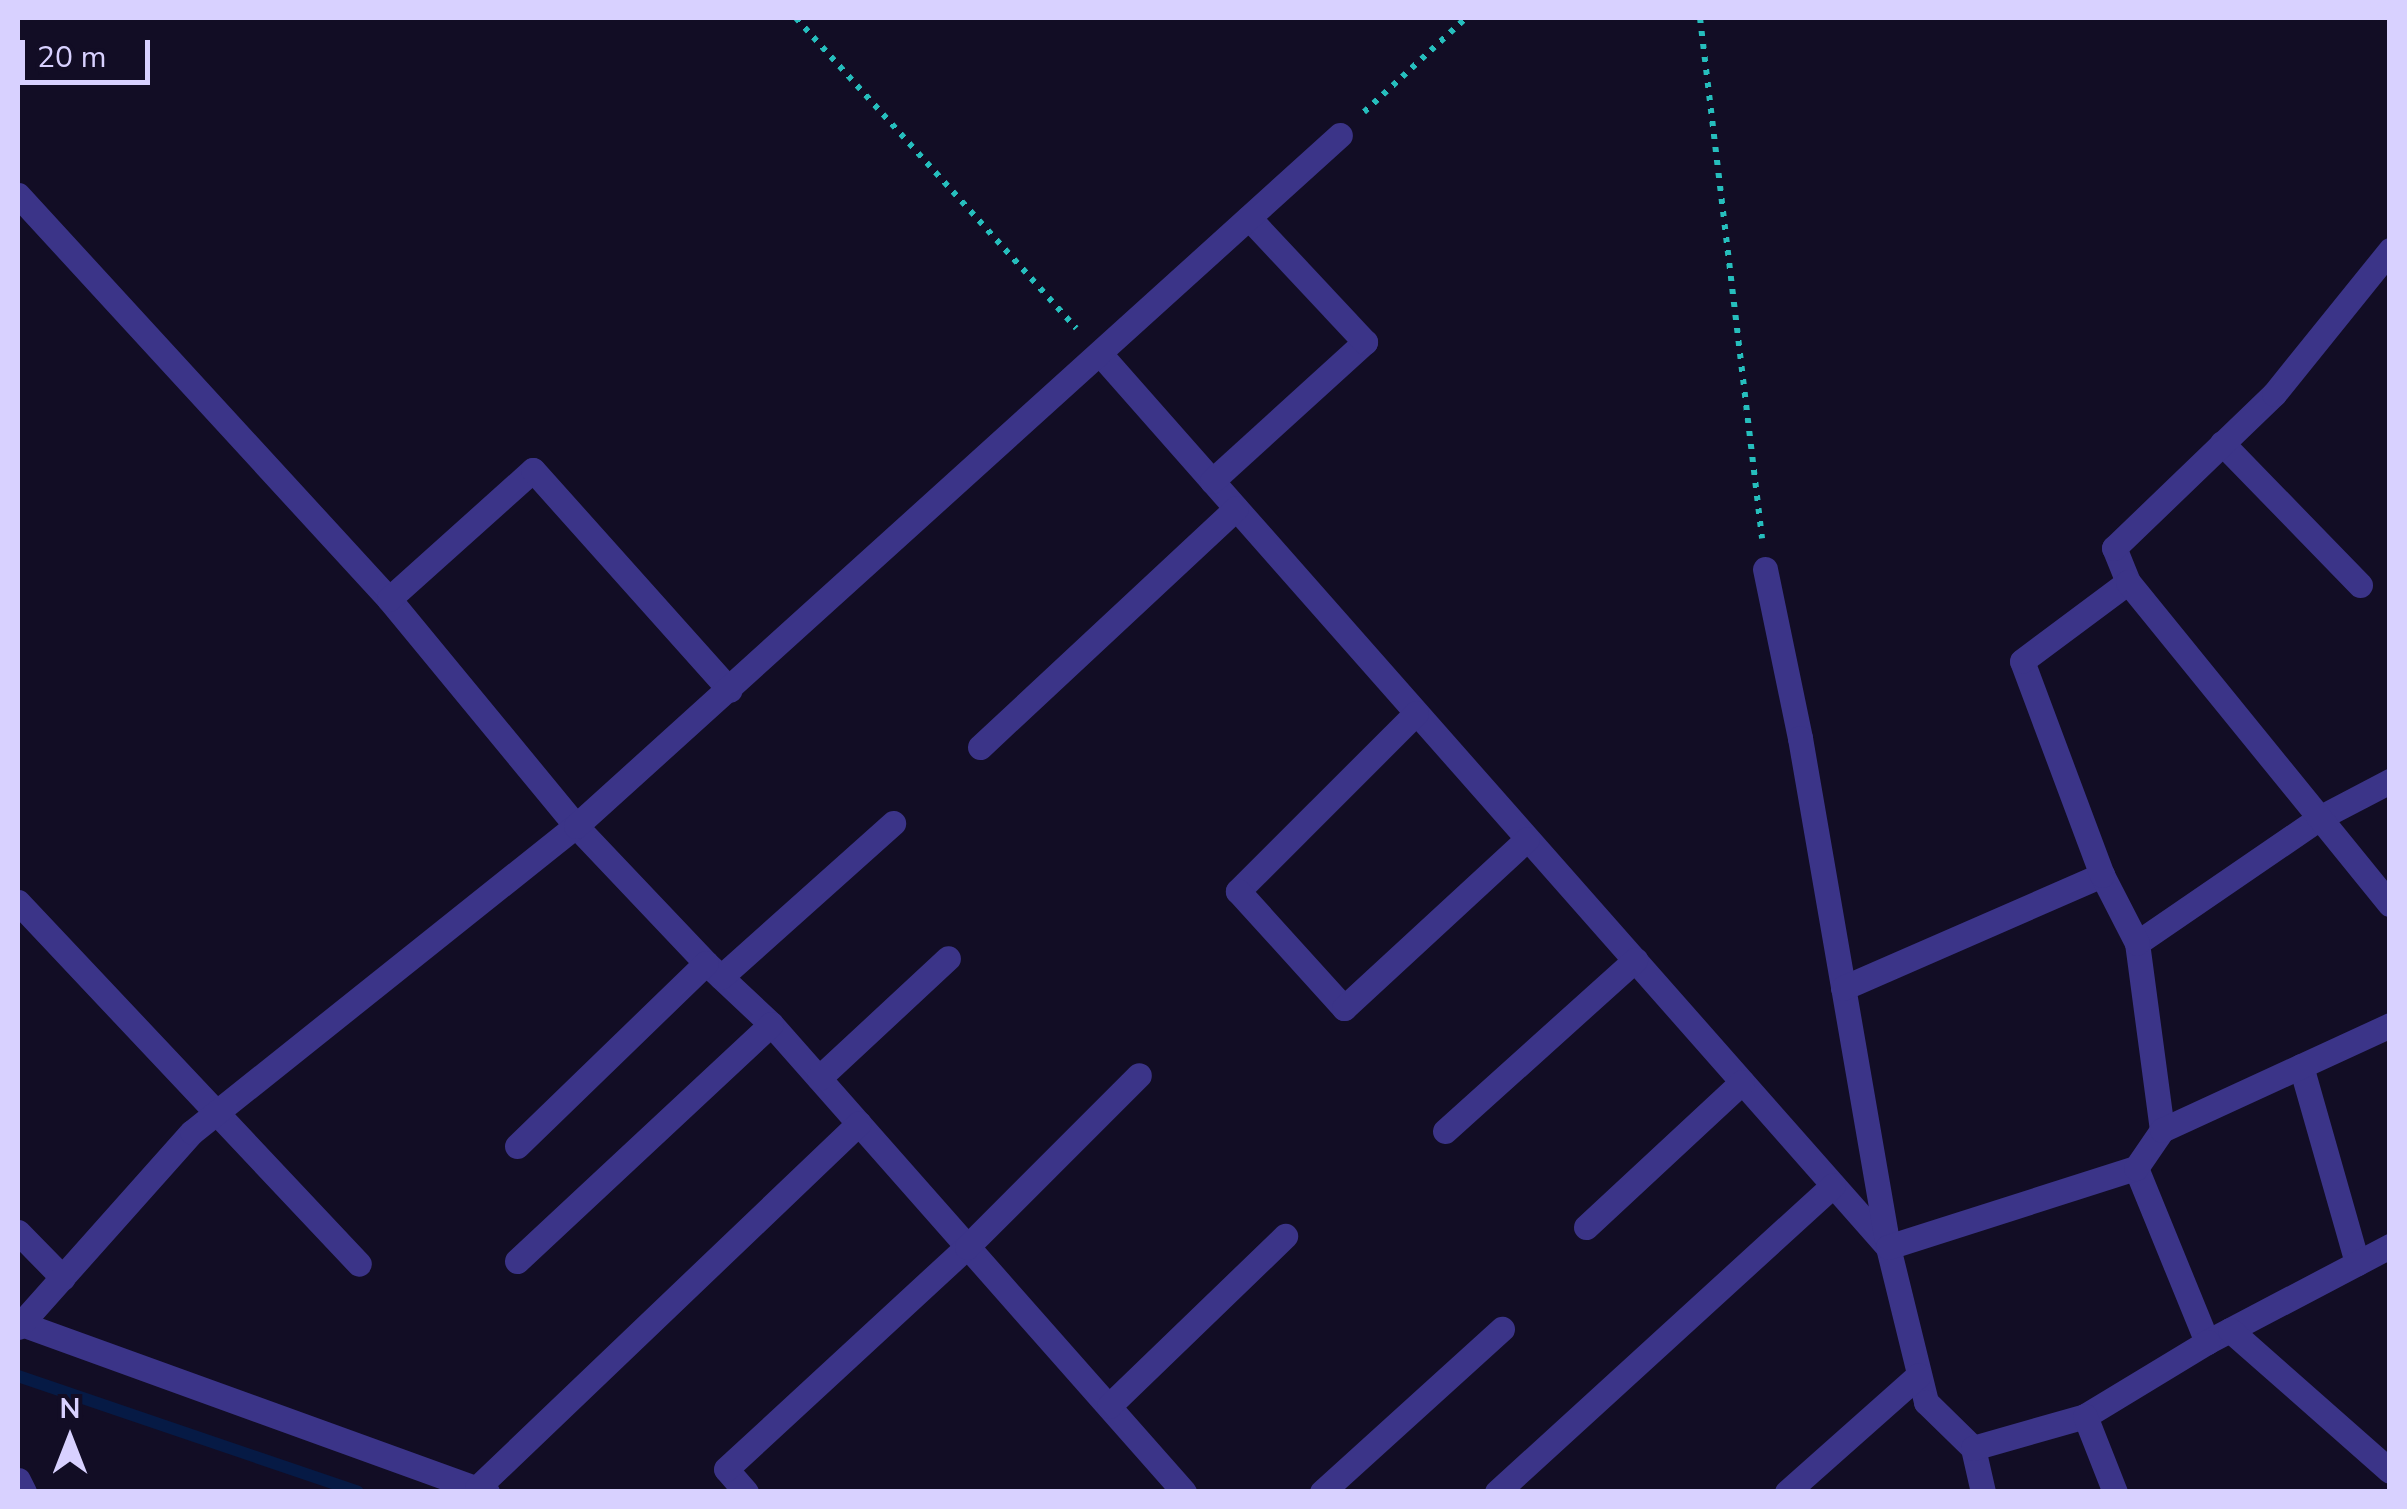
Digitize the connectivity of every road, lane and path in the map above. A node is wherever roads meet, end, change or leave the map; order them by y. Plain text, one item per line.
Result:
1 (796, 18) edge
2 (1466, 18) edge
3 (1700, 18) edge
4 (1340, 134) joint
5 (18, 195) edge
6 (1249, 218) junction
7 (2390, 250) edge
8 (1100, 354) junction
9 (2222, 444) junction
10 (1212, 481) junction
11 (1236, 508) junction
12 (1765, 569) joint
13 (2128, 582) junction
14 (2360, 585) dead end
15 (389, 599) junction
16 (730, 690) junction
17 (1416, 712) junction
18 (980, 746) dead end
19 (2390, 781) edge
20 (2321, 818) junction
21 (893, 822) dead end
22 (576, 826) junction
23 (1528, 839) junction
24 (2102, 875) junction
25 (18, 902) edge
26 (2390, 904) edge
27 (2137, 943) junction
28 (948, 958) dead end
29 (1635, 960) junction
30 (714, 970) junction
31 (1843, 988) junction
32 (771, 1024) junction
33 (2390, 1025) edge
34 (2302, 1066) junction
35 (1139, 1075) dead end
36 (819, 1078) junction
37 (1742, 1082) junction
38 (216, 1111) junction
39 (858, 1123) junction
40 (2162, 1130) junction
41 (1445, 1132) dead end
42 (517, 1146) dead end
43 (2136, 1168) junction
44 (1833, 1185) junction
45 (1586, 1227) dead end
46 (18, 1232) edge
47 (1285, 1236) dead end
48 (2390, 1246) edge
49 (967, 1247) junction
50 (1888, 1247) junction
51 (517, 1261) dead end
52 (2357, 1263) junction
53 (359, 1264) dead end
54 (64, 1278) junction
55 (18, 1325) edge
56 (1502, 1329) dead end
57 (2219, 1336) junction
58 (1919, 1375) junction
59 (1109, 1406) junction
60 (2085, 1416) junction
61 (1973, 1448) junction
62 (2390, 1471) edge
63 (18, 1480) edge
64 (482, 1490) edge
65 (24, 1492) edge
66 (746, 1492) edge
67 (1184, 1492) edge
68 (1322, 1492) edge
69 (1497, 1492) edge
70 (1786, 1492) edge
71 (1983, 1492) edge
72 (2115, 1492) edge

1 - 8 path
2 - 4 path
3 - 12 path
4 - 6 street
5 - 15 street
6 - 8 street
6 - 10 street
7 - 9 street
8 - 10 street
8 - 16 street
9 - 13 street
9 - 14 street
10 - 11 street
11 - 17 street
11 - 18 street
12 - 31 street
13 - 20 street
13 - 24 street
15 - 16 street
15 - 22 street
16 - 22 street
17 - 23 street
17 - 23 street
19 - 20 street
20 - 26 street
20 - 27 street
21 - 30 street
22 - 30 street
22 - 38 street
23 - 29 street
24 - 27 street
24 - 31 street
25 - 38 street
27 - 40 street
28 - 36 street
29 - 37 street
29 - 41 street
30 - 32 street
30 - 42 street
31 - 50 street
32 - 36 street
32 - 51 street
33 - 34 street
34 - 40 street
34 - 52 street
35 - 49 street
36 - 39 street
37 - 44 street
37 - 45 street
38 - 53 street
38 - 54 street
39 - 49 street
39 - 64 street
40 - 43 street
43 - 50 street
43 - 57 street
44 - 50 street
44 - 69 street
46 - 54 street
47 - 59 street
48 - 52 street
49 - 59 street
49 - 66 street
50 - 58 street
52 - 57 street
54 - 55 street
55 - 64 street
56 - 68 street
57 - 60 street
57 - 62 street
58 - 61 street
58 - 70 street
59 - 67 street
60 - 61 street
60 - 72 street
61 - 71 street
63 - 65 street

